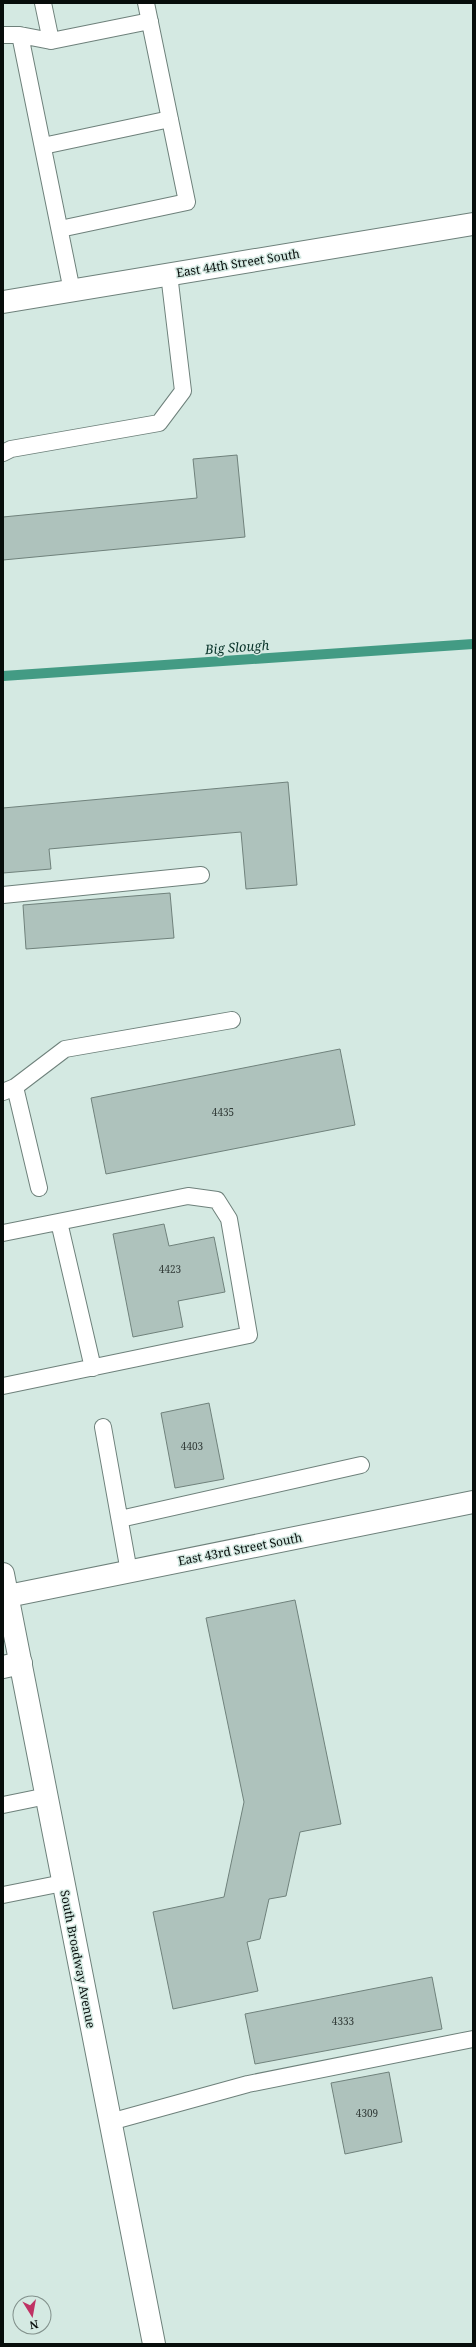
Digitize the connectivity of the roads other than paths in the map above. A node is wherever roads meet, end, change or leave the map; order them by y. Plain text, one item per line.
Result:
1 (43, 3) edge
2 (146, 3) edge
3 (150, 20) junction
4 (3, 35) edge
5 (20, 35) junction
6 (51, 41) junction
7 (170, 119) junction
8 (43, 146) junction
9 (473, 224) edge
10 (60, 229) junction
11 (169, 274) junction
12 (72, 291) junction
13 (3, 302) edge
14 (6, 450) edge
15 (201, 875) dead end
16 (3, 895) edge
17 (232, 1020) dead end
18 (9, 1089) edge
19 (39, 1188) dead end
20 (60, 1222) junction
21 (3, 1233) edge
22 (93, 1368) junction
23 (3, 1386) edge
24 (103, 1427) dead end
25 (361, 1465) dead end
26 (473, 1502) edge
27 (120, 1519) junction
28 (129, 1572) junction
29 (3, 1574) edge
30 (8, 1596) junction
31 (12, 1665) edge
32 (47, 1796) junction
33 (3, 1806) edge
34 (63, 1883) junction
35 (3, 1895) edge
36 (473, 2039) edge
37 (110, 2122) junction
38 (154, 2344) edge

1 - 6 lane
2 - 3 lane
3 - 6 lane
3 - 7 lane
4 - 5 lane
5 - 6 lane
5 - 8 lane
7 - 8 lane
7 - 10 lane
8 - 10 lane
9 - 11 street, East 44th Street South
10 - 12 lane
11 - 12 street, East 44th Street South
11 - 14 lane
12 - 13 street, East 44th Street South
15 - 16 lane
17 - 18 lane
18 - 19 lane
20 - 21 lane
20 - 22 lane
20 - 22 lane
22 - 23 lane
24 - 27 lane
25 - 27 lane
26 - 28 street, East 43rd Street South
27 - 28 lane
28 - 30 street, East 43rd Street South
29 - 30 street, South Broadway Avenue
30 - 31 street, South Broadway Avenue
31 - 32 street, South Broadway Avenue
32 - 33 lane
32 - 34 street, South Broadway Avenue
34 - 35 lane
34 - 37 street, South Broadway Avenue
36 - 37 lane
37 - 38 street, South Broadway Avenue

